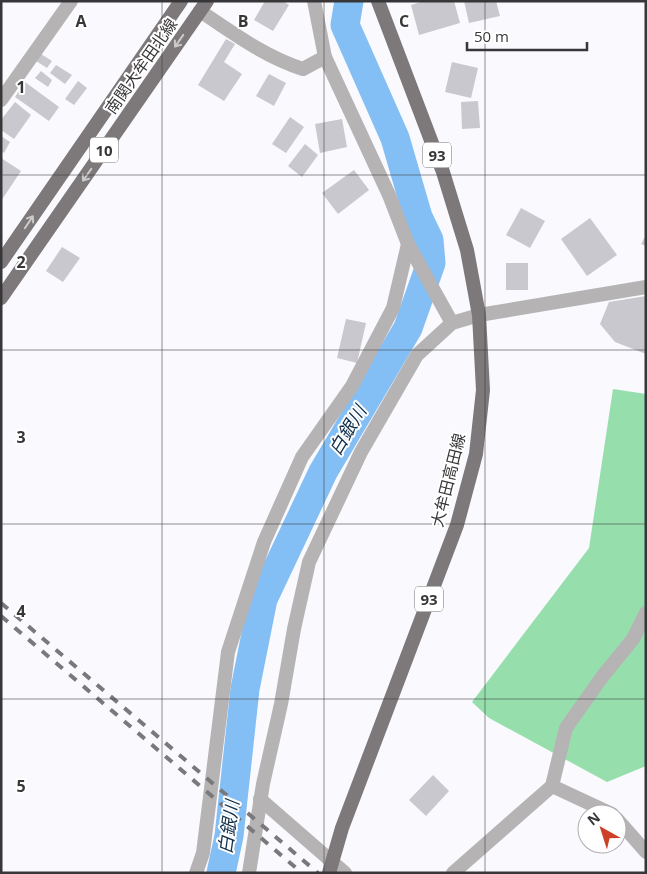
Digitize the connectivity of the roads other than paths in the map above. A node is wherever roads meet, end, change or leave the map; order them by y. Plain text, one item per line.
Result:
1 (71, 1) edge
2 (180, 1) edge
3 (314, 1) edge
4 (378, 1) edge
5 (203, 6) edge
6 (325, 57) junction
7 (1, 100) edge
8 (410, 248) junction
9 (1, 262) edge
10 (646, 287) edge
11 (1, 298) edge
12 (479, 315) junction
13 (452, 324) junction
14 (646, 613) edge
15 (552, 786) junction
16 (260, 799) junction
17 (591, 804) edge
18 (627, 830) edge
19 (646, 852) edge
20 (331, 868) edge
21 (196, 873) edge
22 (249, 873) edge
23 (345, 873) edge
24 (453, 873) edge

1 - 7 street
9 -> 2 main road, 南関大牟田北線 / 10
3 - 6 street
4 - 12 main road, 大牟田高田線 / 93
5 - 6 street
5 -> 11 main road, 南関大牟田北線 / 10
6 - 8 street
8 - 13 street
8 - 21 street
10 - 12 street
12 - 13 street
12 - 20 main road, 大牟田高田線 / 93
13 - 16 street
14 - 15 street
15 - 17 street
15 - 24 street
16 - 20 street
16 - 22 street
18 - 19 street
20 - 23 street

